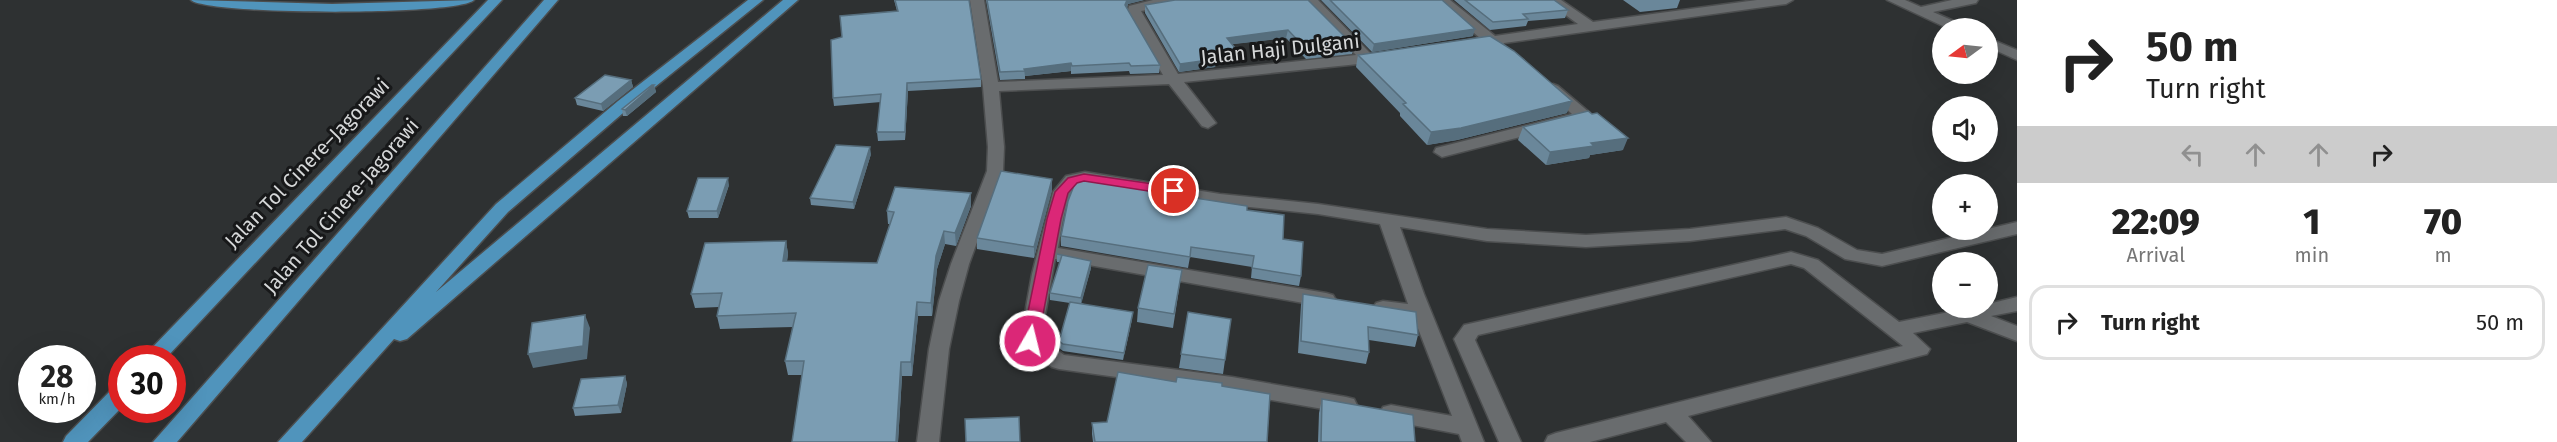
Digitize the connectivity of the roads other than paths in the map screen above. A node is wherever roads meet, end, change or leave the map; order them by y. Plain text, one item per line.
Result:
1 (198, 0) edge
2 (467, 0) edge
3 (495, 0) edge
4 (550, 0) edge
5 (756, 0) edge
6 (791, 0) edge
7 (977, 0) edge
8 (1181, 0) edge
9 (1310, 0) edge
10 (1442, 0) edge
11 (1552, 0) edge
12 (1676, 0) edge
13 (1785, 0) edge
14 (1894, 0) edge
15 (1971, 0) edge
16 (1761, 1) edge
17 (1920, 11) junction
18 (1698, 13) junction
19 (1936, 18) edge
20 (1591, 27) junction
21 (1490, 40) junction
22 (1457, 45) edge
23 (1998, 47) edge
24 (1508, 52) edge
25 (1391, 56) edge
26 (2017, 56) edge
27 (1368, 59) junction
28 (1541, 78) edge
29 (1173, 79) junction
30 (991, 87) junction
31 (1208, 123) dead end
32 (1442, 152) dead end
33 (1388, 220) junction
34 (2017, 228) edge
35 (1047, 252) junction
36 (1349, 303) edge
37 (2017, 304) edge
38 (1369, 306) edge
39 (1998, 308) edge
40 (1421, 312) junction
41 (1954, 318) edge
42 (1977, 318) edge
43 (1896, 330) junction
44 (2017, 334) edge
45 (166, 345) edge
46 (344, 381) junction
47 (108, 408) edge
48 (1671, 413) junction
49 (1470, 434) edge
50 (75, 442) edge
51 (165, 442) edge
52 (289, 442) edge
53 (928, 442) edge
54 (1510, 442) edge
55 (1556, 442) edge
56 (1700, 442) edge

1 - 2 highway
3 - 45 highway, Jalan Tol Cinere–Jagorawi
4 - 51 highway, Jalan Tol Cinere-Jagorawi
5 - 46 highway
6 - 46 highway
7 - 30 street
8 - 29 street
9 - 27 street
10 - 21 street
11 - 20 street
12 - 18 street
13 - 16 street
14 - 17 street
15 - 17 street
16 - 18 street
17 - 19 street
18 - 20 street
20 - 21 street
21 - 22 street
21 - 24 street
23 - 26 street
25 - 27 street, Jalan Haji Dulgani
27 - 29 street, Jalan Haji Dulgani
28 - 32 street
29 - 30 street, Jalan Haji Dulgani
29 - 31 street
30 - 53 street
33 - 34 street
33 - 35 street
33 - 40 street
35 - 36 street
35 - 49 street
37 - 39 street
38 - 40 street
40 - 49 street
41 - 43 street
42 - 44 street
43 - 48 street
43 - 54 street
46 - 52 highway
47 - 50 highway
48 - 55 street
48 - 56 street

